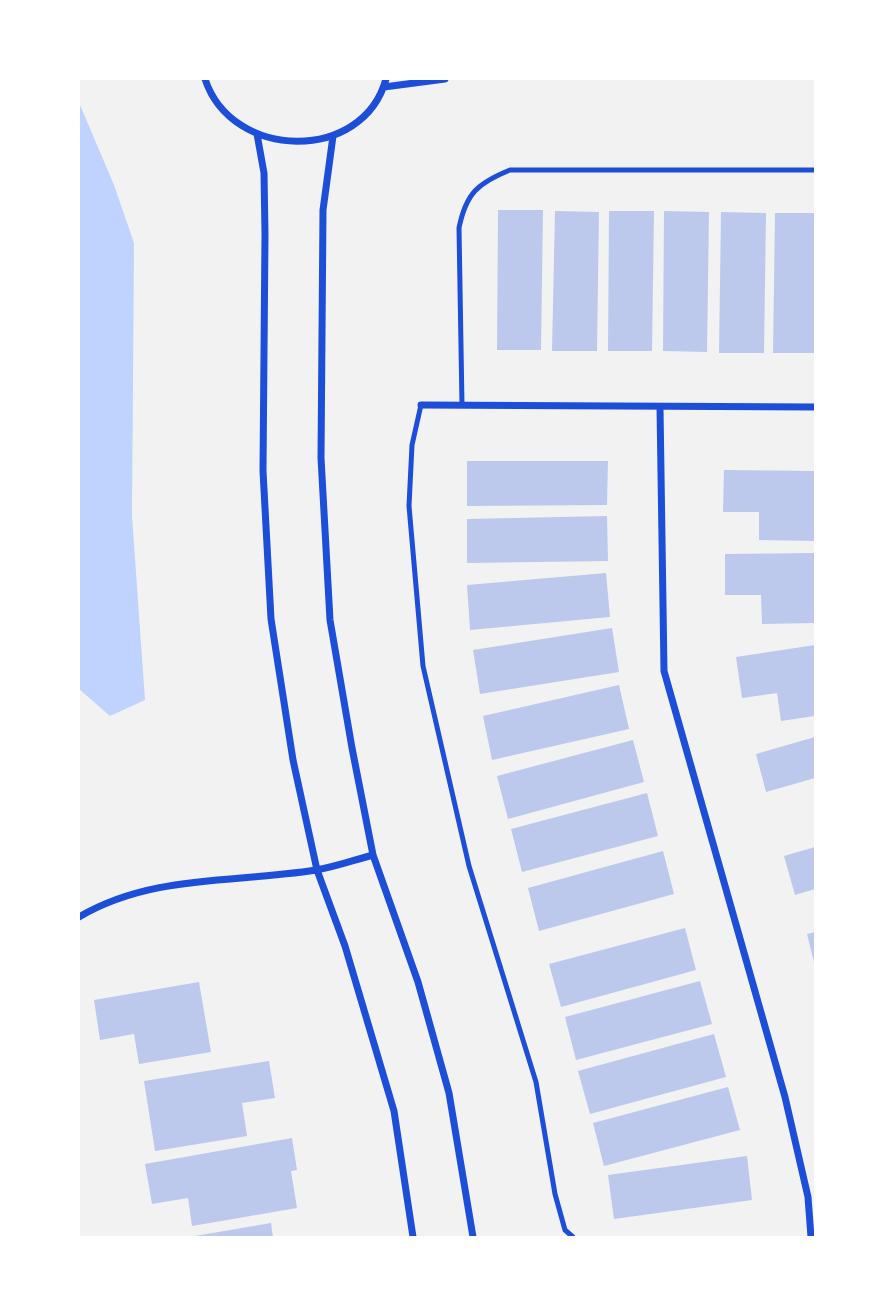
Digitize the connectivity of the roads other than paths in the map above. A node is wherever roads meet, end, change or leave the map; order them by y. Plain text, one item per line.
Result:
1 (205, 79) edge
2 (445, 79) edge
3 (385, 83) edge
4 (257, 134) junction
5 (332, 135) junction
6 (815, 170) edge
7 (421, 405) joint
8 (462, 405) junction
9 (660, 407) junction
10 (815, 407) edge
11 (373, 855) junction
12 (317, 870) junction
13 (79, 917) edge
14 (413, 1237) edge
15 (473, 1237) edge
16 (573, 1237) edge
17 (811, 1237) edge

1 - 4 street
2 - 3 street
3 - 5 street
4 - 5 street
4 - 12 street
5 - 11 street
6 - 8 lane
7 - 8 street
7 - 16 lane
8 - 9 street
9 - 10 street
9 - 17 street
11 - 12 street
11 - 15 street
12 - 13 street
12 - 14 street

